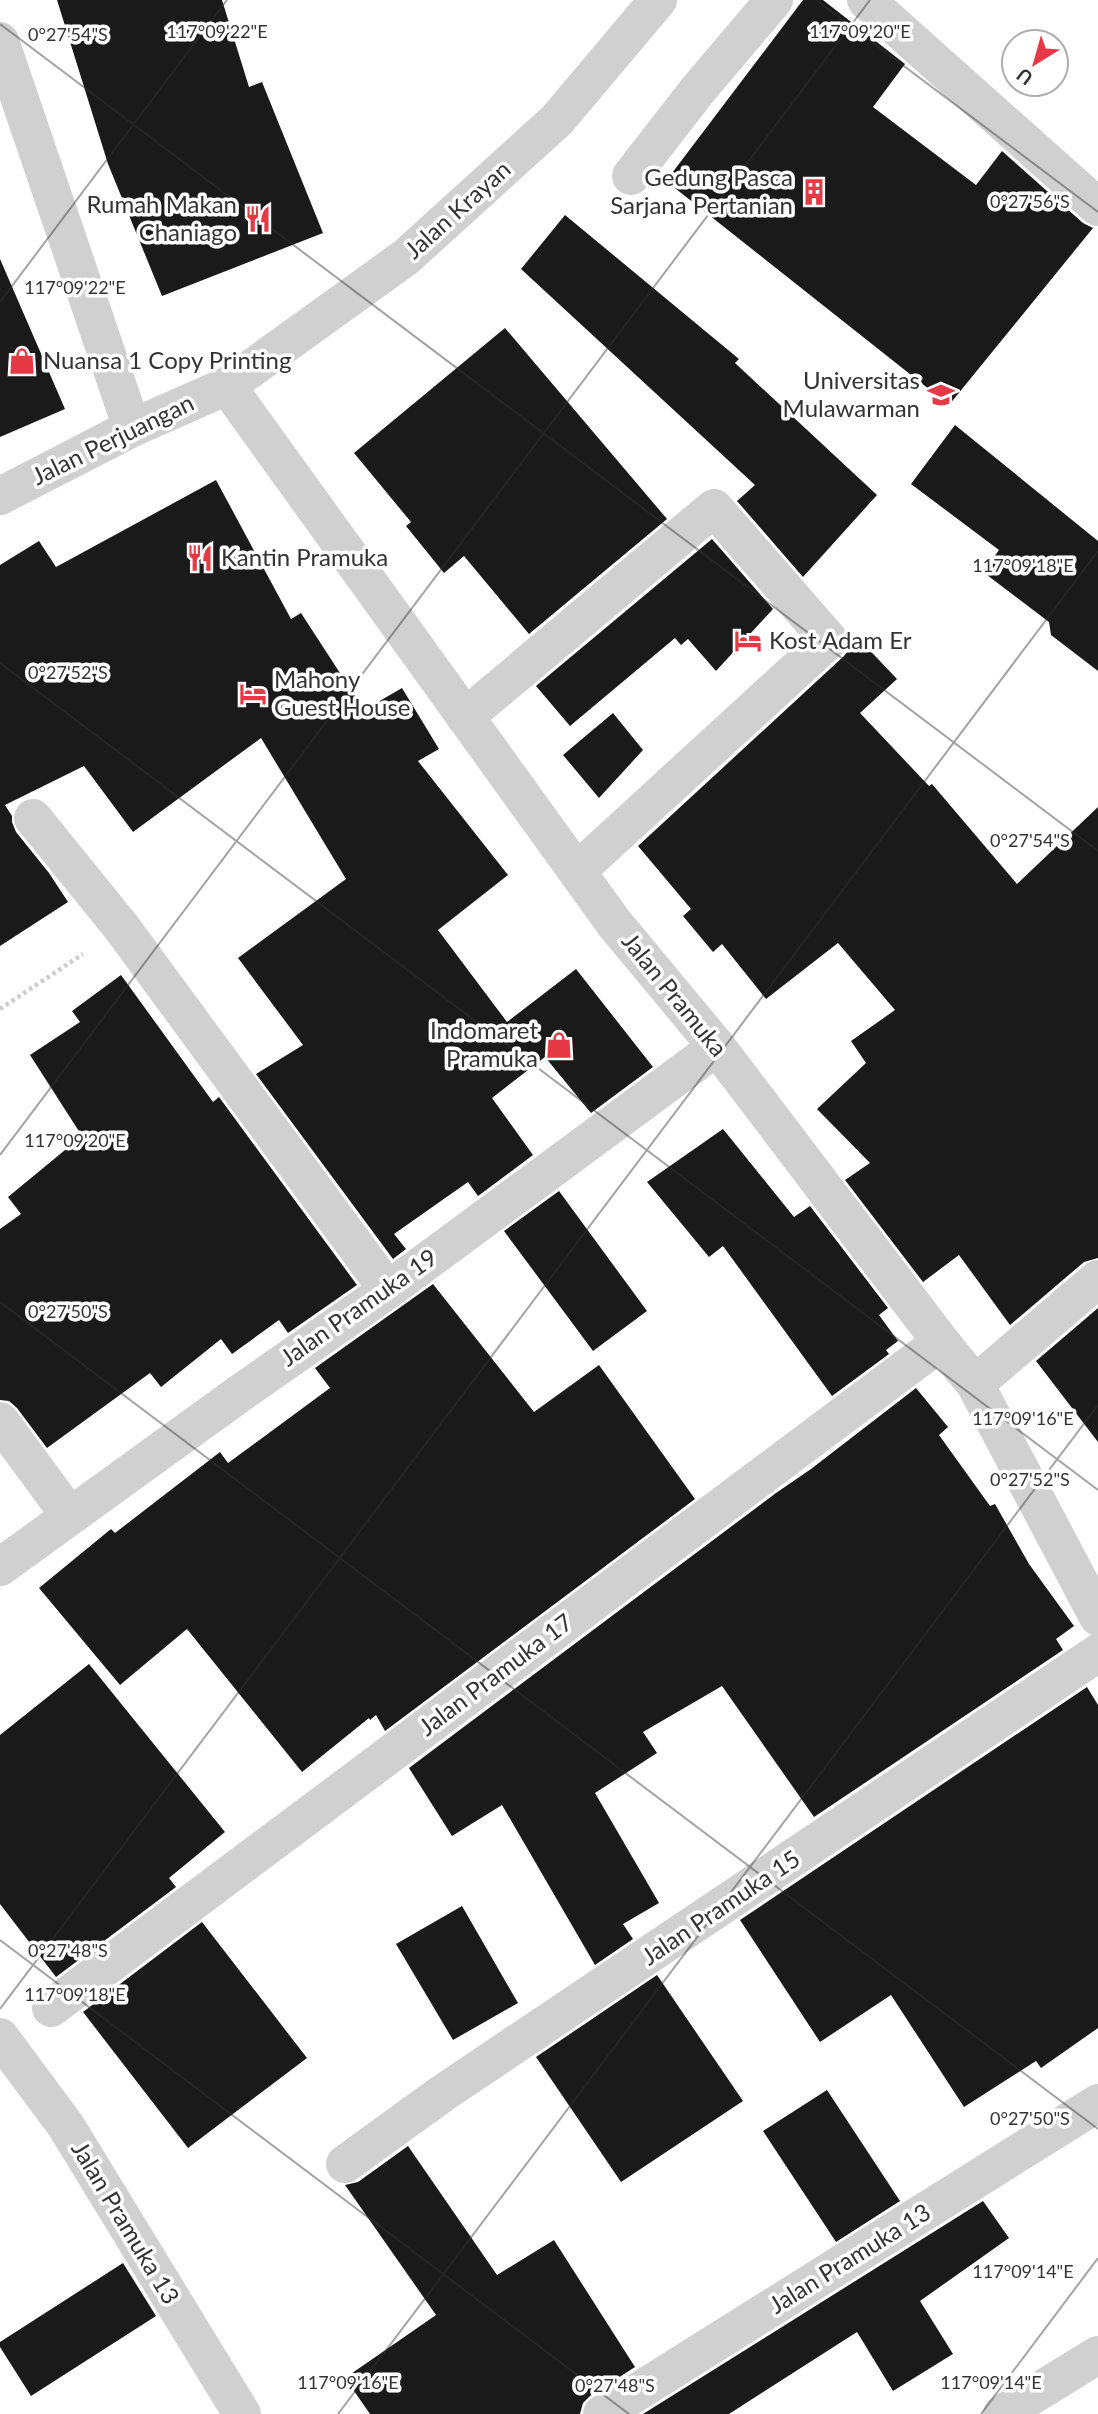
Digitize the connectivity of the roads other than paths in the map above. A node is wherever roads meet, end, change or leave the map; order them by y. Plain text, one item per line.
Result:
1 (658, 0) edge
2 (774, 0) edge
3 (866, 0) edge
4 (0, 41) edge
5 (631, 176) dead end
6 (1098, 207) edge
7 (227, 386) junction
8 (132, 428) junction
9 (0, 496) edge
10 (465, 717) junction
11 (33, 818) dead end
12 (577, 871) junction
13 (717, 1047) junction
14 (1098, 1279) edge
15 (388, 1290) junction
16 (941, 1342) junction
17 (975, 1384) junction
18 (0, 1421) edge
19 (70, 1516) junction
20 (0, 1567) edge
21 (1098, 1617) edge
22 (1098, 1653) edge
23 (51, 2008) dead end
24 (0, 2037) edge
25 (1098, 2103) edge
26 (345, 2164) dead end
27 (1098, 2355) edge
28 (242, 2414) edge
29 (602, 2414) edge
30 (1002, 2414) edge

1 - 7 street, Jalan Krayan
2 - 5 street
3 - 6 street
4 - 8 street
7 - 8 street, Jalan Perjuangan
7 - 10 street, Jalan Pramuka
8 - 9 street, Jalan Perjuangan
10 - 12 street, Jalan Pramuka
10 - 12 street
11 - 15 street
12 - 13 street, Jalan Pramuka
13 - 15 street, Jalan Pramuka 19
13 - 16 street, Jalan Pramuka
14 - 17 street
15 - 19 street, Jalan Pramuka 19
16 - 17 street, Jalan Pramuka
16 - 23 street, Jalan Pramuka 17
17 - 21 street, Jalan Pramuka
18 - 19 street
19 - 20 street, Jalan Pramuka 19
22 - 26 street, Jalan Pramuka 15
24 - 28 street, Jalan Pramuka 13
25 - 29 street, Jalan Pramuka 13
27 - 30 street

